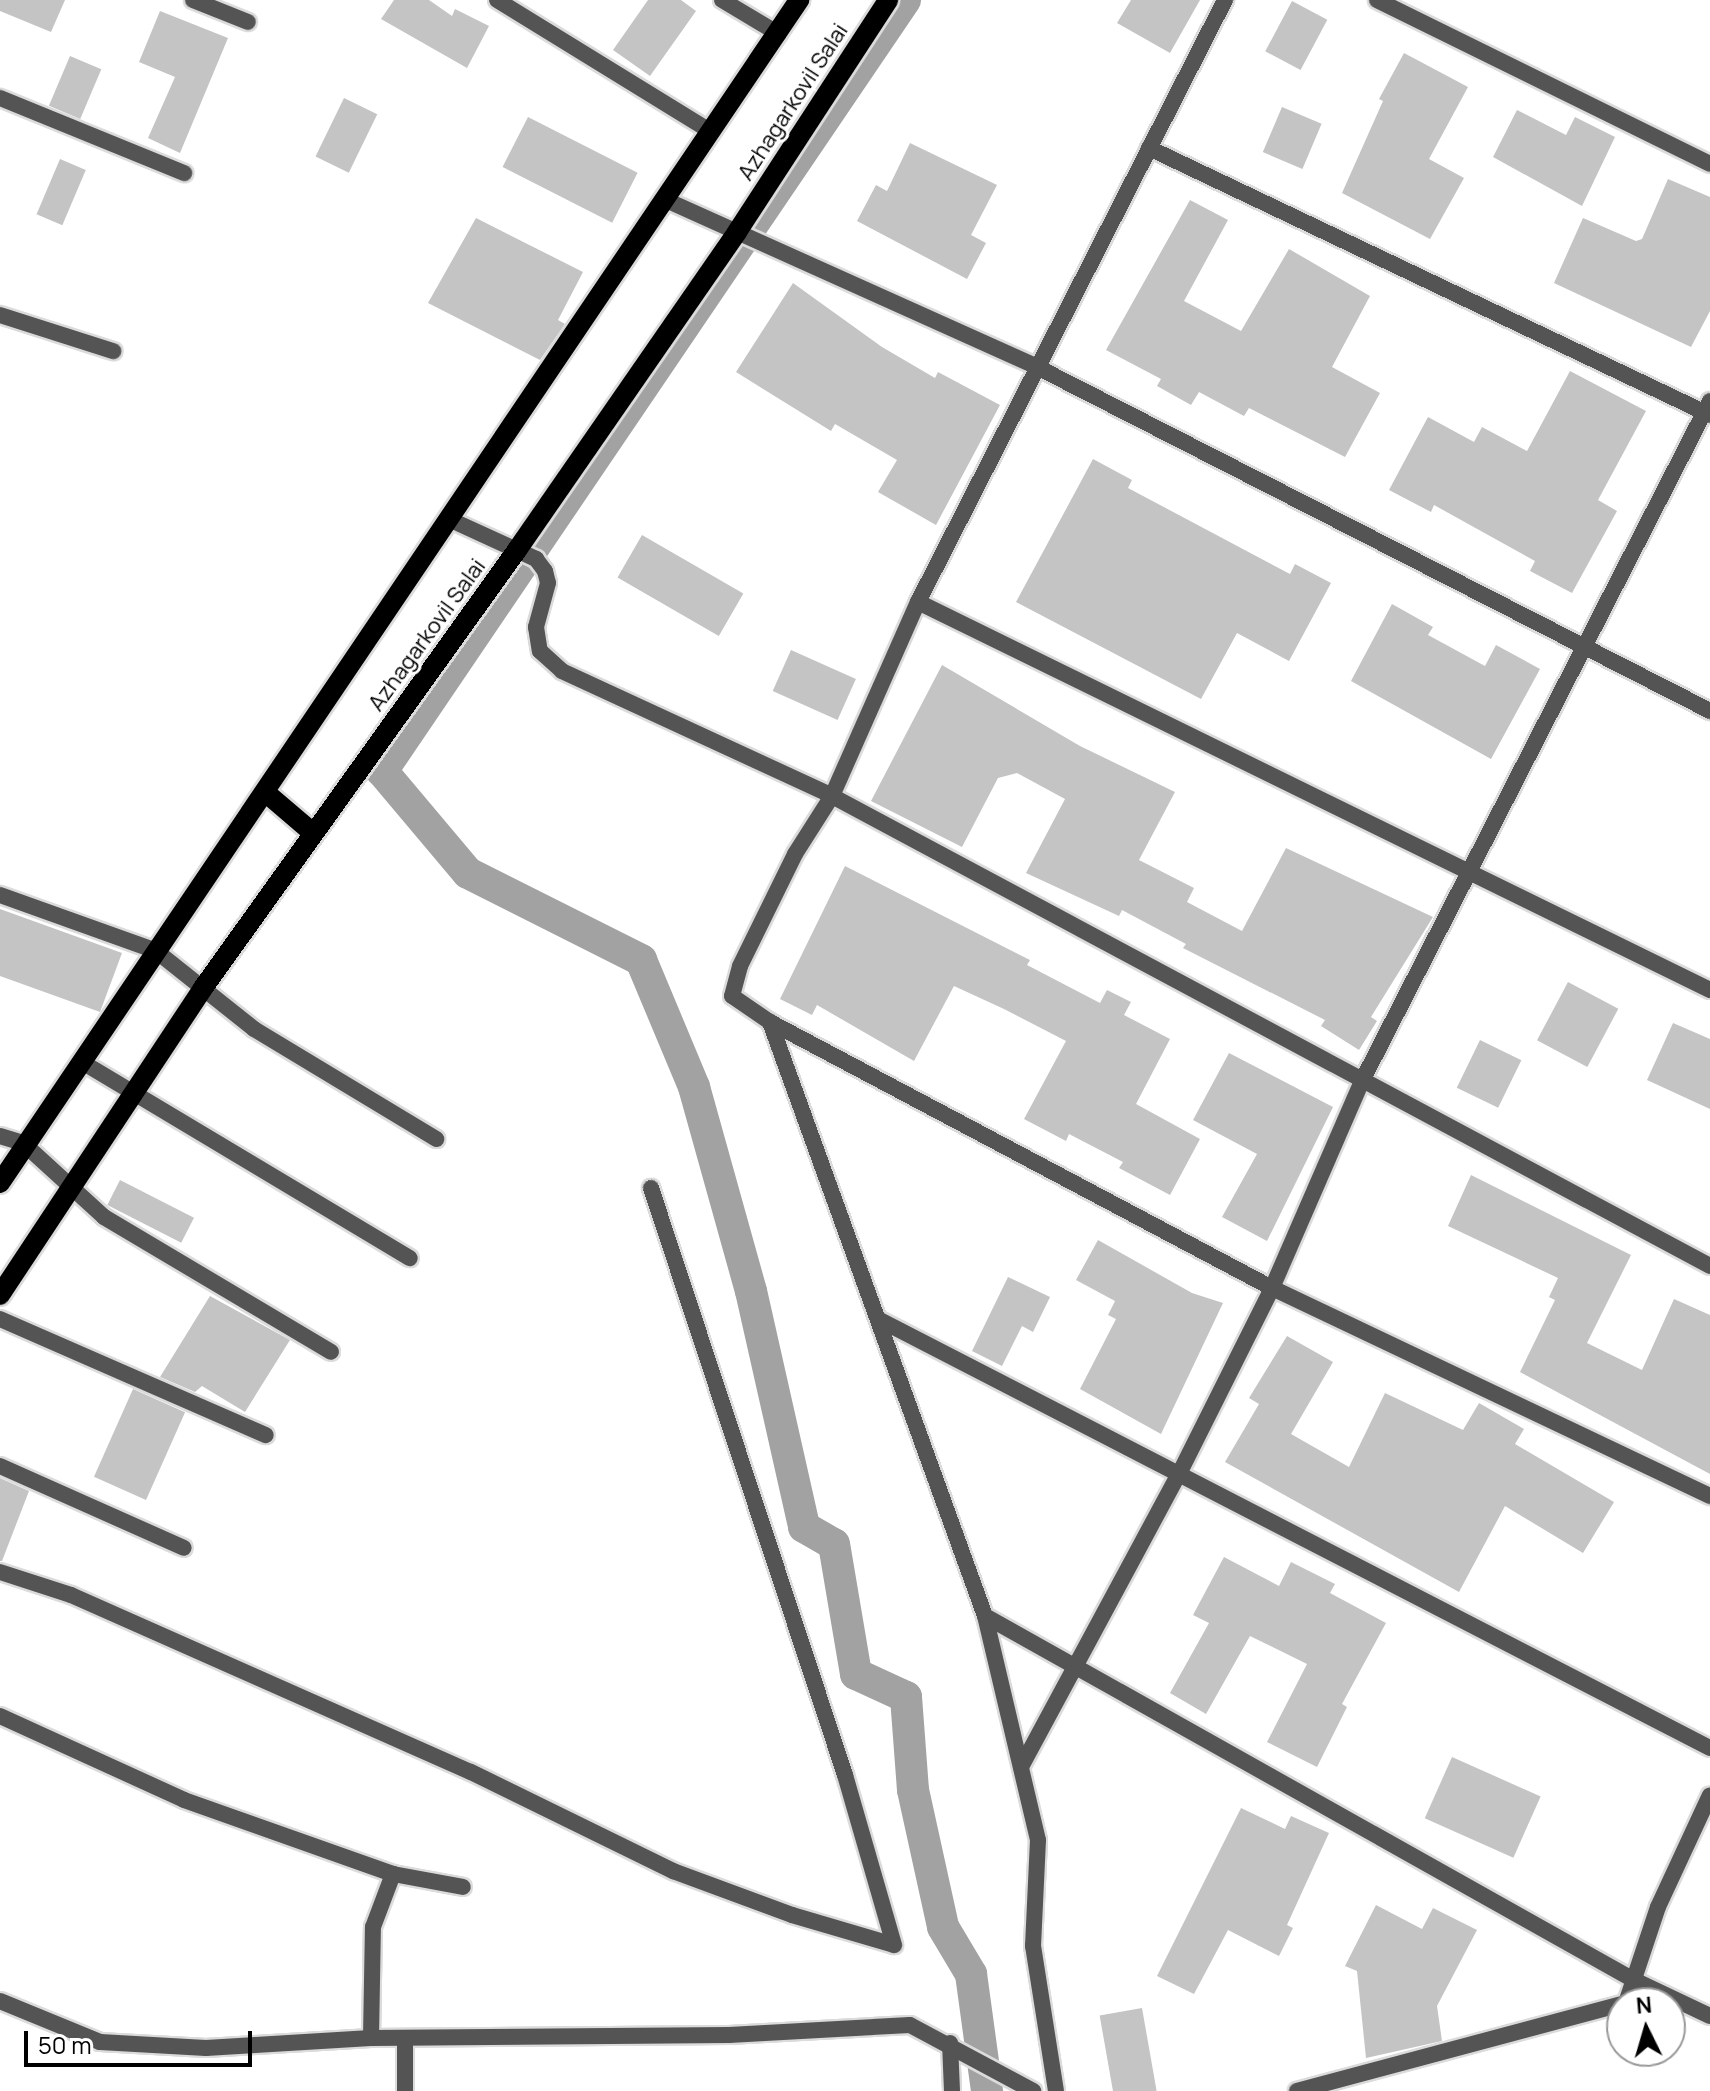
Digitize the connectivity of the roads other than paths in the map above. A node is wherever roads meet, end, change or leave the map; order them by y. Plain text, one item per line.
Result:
1 (193, 0) edge
2 (497, 0) edge
3 (722, 0) edge
4 (799, 0) edge
5 (888, 0) edge
6 (1225, 0) edge
7 (1377, 0) edge
8 (248, 22) dead end
9 (779, 34) junction
10 (0, 98) edge
11 (710, 131) junction
12 (1149, 148) junction
13 (1710, 164) edge
14 (184, 173) dead end
15 (666, 200) junction
16 (738, 233) junction
17 (0, 315) edge
18 (113, 351) dead end
19 (1037, 367) junction
20 (1708, 409) edge
21 (451, 520) junction
22 (527, 555) junction
23 (918, 602) junction
24 (1582, 647) junction
25 (1710, 711) edge
26 (265, 792) junction
27 (832, 796) junction
28 (313, 833) junction
29 (1472, 875) junction
30 (0, 895) edge
31 (156, 951) junction
32 (203, 988) junction
33 (1710, 990) edge
34 (770, 1022) junction
35 (82, 1062) junction
36 (1361, 1083) junction
37 (136, 1095) junction
38 (0, 1136) edge
39 (436, 1139) dead end
40 (23, 1143) junction
41 (0, 1183) edge
42 (71, 1187) junction
43 (651, 1188) dead end
44 (410, 1258) dead end
45 (1710, 1266) edge
46 (1272, 1288) junction
47 (0, 1295) edge
48 (0, 1319) edge
49 (878, 1319) junction
50 (331, 1352) dead end
51 (266, 1435) dead end
52 (0, 1466) edge
53 (1179, 1474) junction
54 (1710, 1496) edge
55 (184, 1548) dead end
56 (0, 1572) edge
57 (985, 1616) junction
58 (1074, 1669) junction
59 (0, 1716) edge
60 (1710, 1748) edge
61 (1021, 1767) junction
62 (1710, 1795) edge
63 (393, 1874) junction
64 (463, 1887) dead end
65 (1634, 1980) junction
66 (1631, 1987) edge
67 (0, 2001) edge
68 (1606, 2009) edge
69 (1710, 2016) edge
70 (371, 2038) junction
71 (405, 2039) junction
72 (950, 2043) junction
73 (405, 2091) edge
74 (952, 2091) edge
75 (1033, 2091) edge
76 (1056, 2091) edge
77 (1297, 2091) edge

1 - 8 street
2 - 11 street
3 - 9 street
4 - 9 main road, Azhagarkovil Salai
5 - 16 main road, Azhagarkovil Salai
6 - 12 street
7 - 13 street
9 - 11 main road, Azhagarkovil Salai
10 - 14 street
11 - 15 main road, Azhagarkovil Salai
12 - 19 street
12 - 20 street
15 - 16 street
15 - 21 main road, Azhagarkovil Salai
16 - 19 street
16 - 22 main road, Azhagarkovil Salai
17 - 18 street
19 - 23 street
19 - 24 street
20 - 24 street
21 - 22 street
21 - 26 main road, Azhagarkovil Salai
22 - 27 street
22 - 28 main road, Azhagarkovil Salai
23 - 27 street
23 - 29 street
24 - 25 street
24 - 29 street
26 - 28 main road
26 - 31 main road, Azhagarkovil Salai
27 - 34 street
27 - 36 street
28 - 32 main road, Azhagarkovil Salai
29 - 33 street
29 - 36 street
30 - 31 street
31 - 32 street
31 - 35 main road, Azhagarkovil Salai
32 - 37 main road, Azhagarkovil Salai
32 - 39 street
34 - 46 street
34 - 49 street
35 - 37 street
35 - 40 main road, Azhagarkovil Salai
36 - 45 street
36 - 46 street
37 - 42 main road, Azhagarkovil Salai
37 - 44 street
38 - 40 street
40 - 41 main road, Azhagarkovil Salai
40 - 42 street
42 - 47 main road, Azhagarkovil Salai
42 - 50 street
43 - 56 street
46 - 53 street
46 - 54 street
48 - 51 street
49 - 53 street
49 - 57 street
52 - 55 street
53 - 58 street
53 - 60 street
57 - 58 street
57 - 61 street
58 - 61 street
58 - 65 street
59 - 63 street
61 - 76 street
62 - 65 street
63 - 64 street
63 - 70 street
65 - 66 street
65 - 69 street
67 - 70 street
68 - 77 street
70 - 71 street
71 - 72 street
71 - 73 street
72 - 74 street
72 - 75 street

